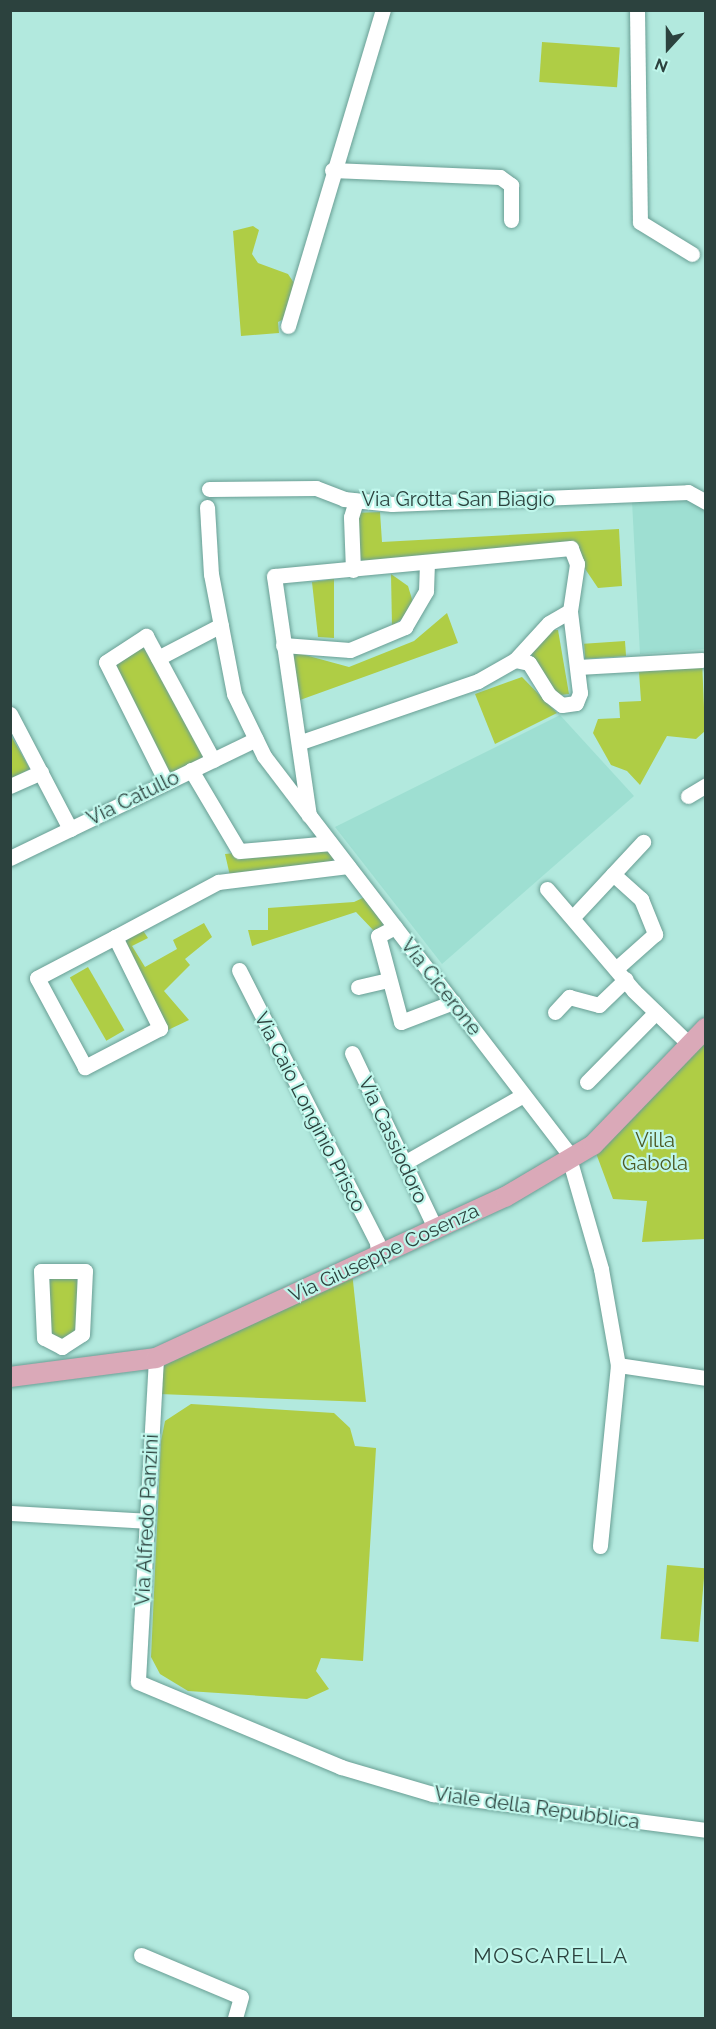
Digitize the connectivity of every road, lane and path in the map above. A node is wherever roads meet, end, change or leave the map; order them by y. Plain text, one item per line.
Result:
1 (383, 10) edge
2 (637, 10) edge
3 (332, 170) junction
4 (511, 220) dead end
5 (692, 254) dead end
6 (288, 326) dead end
7 (209, 489) dead end
8 (356, 501) junction
9 (705, 502) edge
10 (207, 507) dead end
11 (426, 562) junction
12 (353, 570) junction
13 (570, 611) junction
14 (221, 625) junction
15 (283, 645) junction
16 (158, 658) junction
17 (515, 660) junction
18 (704, 664) edge
19 (578, 667) junction
20 (10, 714) edge
21 (256, 739) junction
22 (301, 742) junction
23 (213, 760) junction
24 (191, 770) junction
25 (41, 772) junction
26 (166, 782) junction
27 (705, 785) edge
28 (10, 786) edge
29 (688, 796) dead end
30 (309, 815) junction
31 (70, 829) junction
32 (643, 842) dead end
33 (330, 843) junction
34 (13, 851) edge
35 (348, 866) junction
36 (613, 874) junction
37 (548, 889) dead end
38 (573, 917) junction
39 (395, 927) junction
40 (115, 937) junction
41 (239, 970) dead end
42 (622, 973) junction
43 (389, 980) junction
44 (358, 987) dead end
45 (453, 1002) junction
46 (555, 1012) dead end
47 (656, 1012) junction
48 (705, 1028) edge
49 (690, 1045) junction
50 (352, 1053) dead end
51 (587, 1082) dead end
52 (523, 1095) junction
53 (570, 1162) junction
54 (404, 1163) junction
55 (435, 1228) junction
56 (378, 1254) junction
57 (62, 1347) junction
58 (156, 1358) junction
59 (618, 1365) junction
60 (64, 1369) junction
61 (10, 1377) edge
62 (705, 1378) edge
63 (10, 1513) edge
64 (147, 1521) junction
65 (600, 1546) dead end
66 (138, 1682) joint
67 (705, 1830) edge
68 (141, 1955) dead end
69 (235, 2019) edge

1 - 3 street
2 - 5 street
3 - 4 street
3 - 6 street
7 - 8 street, Via Grotta San Biagio
8 - 9 street, Via Grotta San Biagio
8 - 12 street
10 - 14 street, Via Cicerone
11 - 12 street
11 - 13 street
11 - 15 street
12 - 15 street
13 - 17 street
13 - 19 street
14 - 16 street
14 - 21 street, Via Cicerone
15 - 22 street
16 - 23 street
16 - 26 street
17 - 19 street
17 - 22 street
18 - 19 street
20 - 25 street
21 - 23 street, Via Catullo
21 - 30 street, Via Cicerone
22 - 30 street
23 - 24 street, Via Catullo
24 - 26 street, Via Catullo
24 - 33 street
25 - 28 street
25 - 31 street
26 - 31 street, Via Catullo
27 - 29 street
30 - 33 street, Via Cicerone
31 - 34 street, Via Catullo
32 - 36 street
33 - 35 street, Via Cicerone
35 - 39 street, Via Cicerone
35 - 40 street
36 - 38 street
36 - 42 street
37 - 38 street
38 - 42 street
39 - 43 street
39 - 45 street, Via Cicerone
40 - 40 street
41 - 56 street, Via Caio Longinio Prisco
42 - 46 street
42 - 47 street
43 - 44 street
43 - 45 street
45 - 52 street, Via Cicerone
47 - 49 street
47 - 51 street
48 - 49 main road, Via Giuseppe Cosenza
49 - 53 main road, Via Giuseppe Cosenza
50 - 54 street, Via Cassiodoro
52 - 53 street, Via Cicerone
52 - 54 street
53 - 55 main road, Via Giuseppe Cosenza
53 - 59 street, Via Cicerone
54 - 55 street, Via Cassiodoro
55 - 56 main road, Via Giuseppe Cosenza
56 - 58 main road, Via Giuseppe Cosenza
57 - 57 street
57 - 60 street
58 - 60 main road, Via Giuseppe Cosenza
58 - 64 street, Via Alfredo Panzini
59 - 62 street
59 - 65 street, Via Cicerone
60 - 61 main road, Via Giuseppe Cosenza
63 - 64 street
64 - 66 street, Via Alfredo Panzini
66 - 67 street, Viale della Repubblica
68 - 69 street

